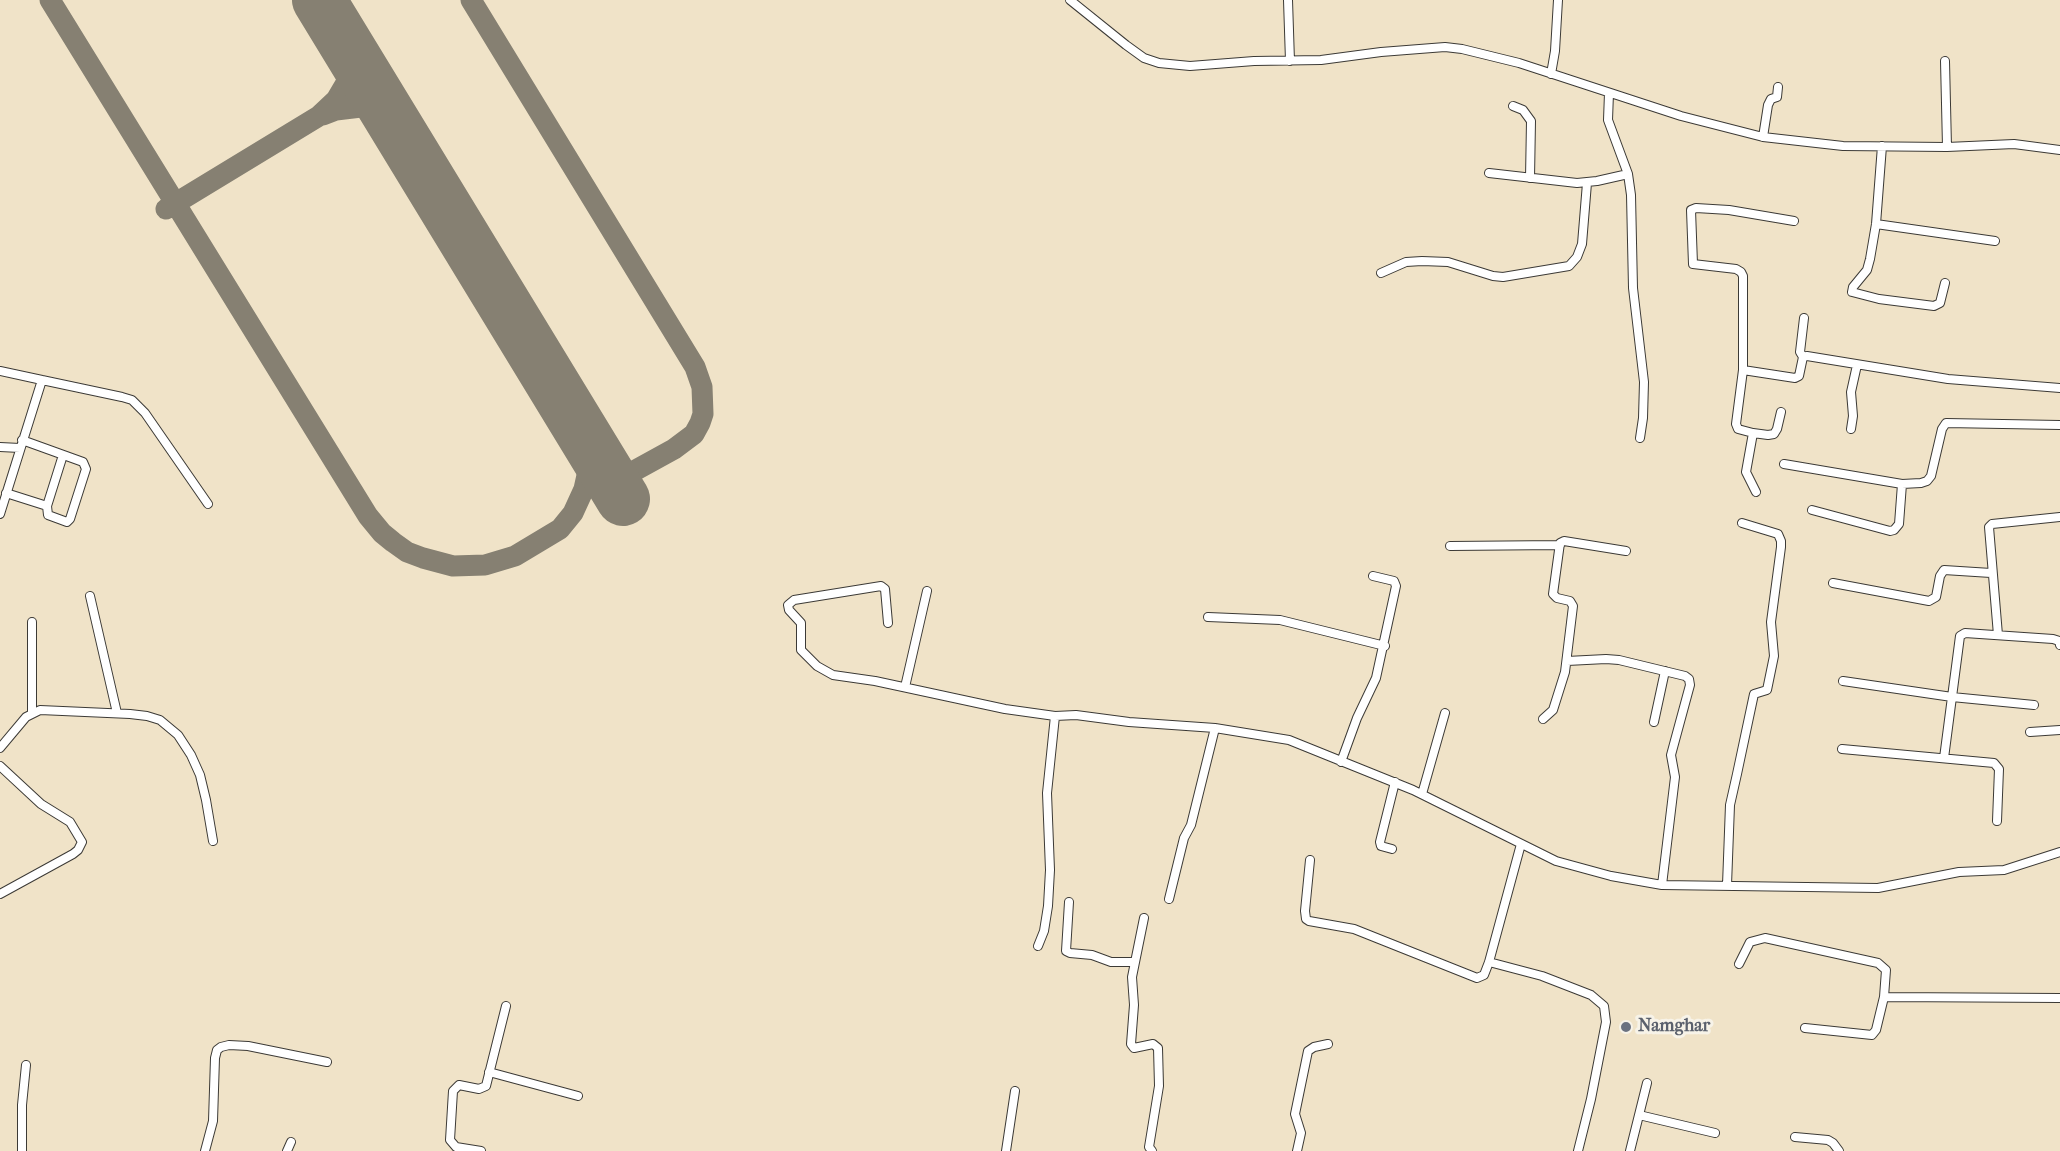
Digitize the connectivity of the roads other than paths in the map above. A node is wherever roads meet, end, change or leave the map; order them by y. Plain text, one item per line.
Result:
1 (1070, 0) edge
2 (1288, 0) edge
3 (1558, 0) edge
4 (1290, 61) junction
5 (1945, 61) dead end
6 (1551, 74) junction
7 (1778, 87) dead end
8 (1609, 93) junction
9 (1513, 106) dead end
10 (1763, 137) junction
11 (1882, 146) junction
12 (1947, 147) junction
13 (2060, 150) edge
14 (1489, 173) dead end
15 (1628, 174) junction
16 (1530, 177) junction
17 (1587, 183) junction
18 (1794, 221) dead end
19 (1876, 224) junction
20 (1995, 241) dead end
21 (1381, 273) dead end
22 (1945, 283) dead end
23 (1804, 318) dead end
24 (1803, 357) junction
25 (1857, 365) junction
26 (1743, 370) junction
27 (0, 371) edge
28 (42, 380) junction
29 (2060, 388) edge
30 (1781, 411) dead end
31 (2060, 425) edge
32 (1851, 429) dead end
33 (1753, 433) junction
34 (1640, 438) dead end
35 (21, 444) junction
36 (0, 447) edge
37 (63, 455) junction
38 (1784, 464) dead end
39 (1902, 484) junction
40 (1756, 492) dead end
41 (6, 493) junction
42 (208, 504) dead end
43 (47, 506) junction
44 (1812, 510) dead end
45 (0, 514) edge
46 (2060, 517) edge
47 (1742, 523) dead end
48 (1560, 545) junction
49 (1450, 546) dead end
50 (1626, 551) dead end
51 (1991, 573) junction
52 (1373, 576) dead end
53 (1833, 584) dead end
54 (927, 591) dead end
55 (90, 596) dead end
56 (1208, 617) dead end
57 (32, 622) dead end
58 (888, 622) dead end
59 (1998, 635) junction
60 (2060, 645) edge
61 (1385, 646) junction
62 (1568, 660) junction
63 (1665, 671) junction
64 (1843, 681) dead end
65 (905, 687) junction
66 (1952, 697) junction
67 (2034, 705) dead end
68 (1445, 712) dead end
69 (32, 713) junction
70 (117, 713) junction
71 (1055, 716) junction
72 (1543, 718) dead end
73 (1654, 722) dead end
74 (1215, 728) junction
75 (2060, 730) edge
76 (2030, 732) dead end
77 (0, 748) edge
78 (1842, 749) dead end
79 (1944, 758) junction
80 (1341, 762) junction
81 (0, 765) edge
82 (1395, 782) junction
83 (1422, 794) junction
84 (1997, 821) dead end
85 (213, 841) dead end
86 (1521, 844) junction
87 (1392, 849) dead end
88 (2060, 852) edge
89 (1310, 860) dead end
90 (1662, 885) junction
91 (1726, 885) junction
92 (0, 894) edge
93 (1169, 899) dead end
94 (1069, 902) dead end
95 (1144, 918) dead end
96 (1038, 946) dead end
97 (1134, 962) junction
98 (1489, 962) junction
99 (1739, 964) dead end
100 (1884, 997) junction
101 (2060, 998) edge
102 (506, 1006) dead end
103 (1805, 1028) dead end
104 (1328, 1044) dead end
105 (327, 1062) dead end
106 (26, 1065) dead end
107 (489, 1072) junction
108 (1647, 1083) dead end
109 (1015, 1091) dead end
110 (578, 1096) dead end
111 (1639, 1115) junction
112 (1715, 1133) dead end
113 (1795, 1137) dead end
114 (291, 1142) dead end
115 (22, 1151) edge
116 (205, 1151) edge
117 (287, 1151) edge
118 (481, 1151) edge
119 (1006, 1151) edge
120 (1152, 1151) edge
121 (1298, 1151) edge
122 (1578, 1151) edge
123 (1630, 1151) edge
124 (1839, 1151) edge

1 - 4 street
2 - 4 street
3 - 6 street
4 - 6 street
5 - 12 street
6 - 8 street
7 - 10 street
8 - 10 street
8 - 15 street
9 - 16 street
10 - 11 street
11 - 12 street
11 - 19 street
12 - 13 street
14 - 16 street
15 - 17 street
15 - 34 street
16 - 17 street
17 - 21 street
18 - 26 street
19 - 20 street
19 - 22 street
23 - 24 street
24 - 25 street
24 - 26 street
25 - 29 street
25 - 32 street
26 - 33 street
27 - 28 street
28 - 35 street
28 - 42 street
30 - 33 street
31 - 39 street
33 - 40 street
35 - 36 street
35 - 37 street
35 - 41 street
37 - 43 street
37 - 43 street
38 - 39 street
39 - 44 street
41 - 43 street
41 - 45 street
46 - 51 street
47 - 91 street
48 - 49 street
48 - 50 street
48 - 62 street
51 - 53 street
51 - 59 street
52 - 61 street
54 - 65 street
55 - 70 street
56 - 61 street
57 - 69 street
58 - 65 street
59 - 60 street
59 - 66 street
61 - 80 street
62 - 63 street
62 - 72 street
63 - 73 street
63 - 90 street
64 - 66 street
65 - 71 street
66 - 67 street
66 - 79 street
68 - 83 street
69 - 70 street
69 - 77 street
70 - 85 street
71 - 74 street
71 - 96 street
74 - 80 street
74 - 93 street
75 - 76 street
78 - 79 street
79 - 84 street
80 - 82 street
81 - 92 street
82 - 83 street
82 - 87 street
83 - 86 street
86 - 90 street
86 - 98 street
88 - 91 street
89 - 98 street
90 - 91 street
94 - 97 street
95 - 97 street
97 - 120 street
98 - 122 street
99 - 100 street
100 - 101 street
100 - 103 street
102 - 107 street
104 - 121 street
105 - 116 street
106 - 115 street
107 - 110 street
107 - 118 street
108 - 111 street
109 - 119 street
111 - 112 street
111 - 123 street
113 - 124 street
114 - 117 street

